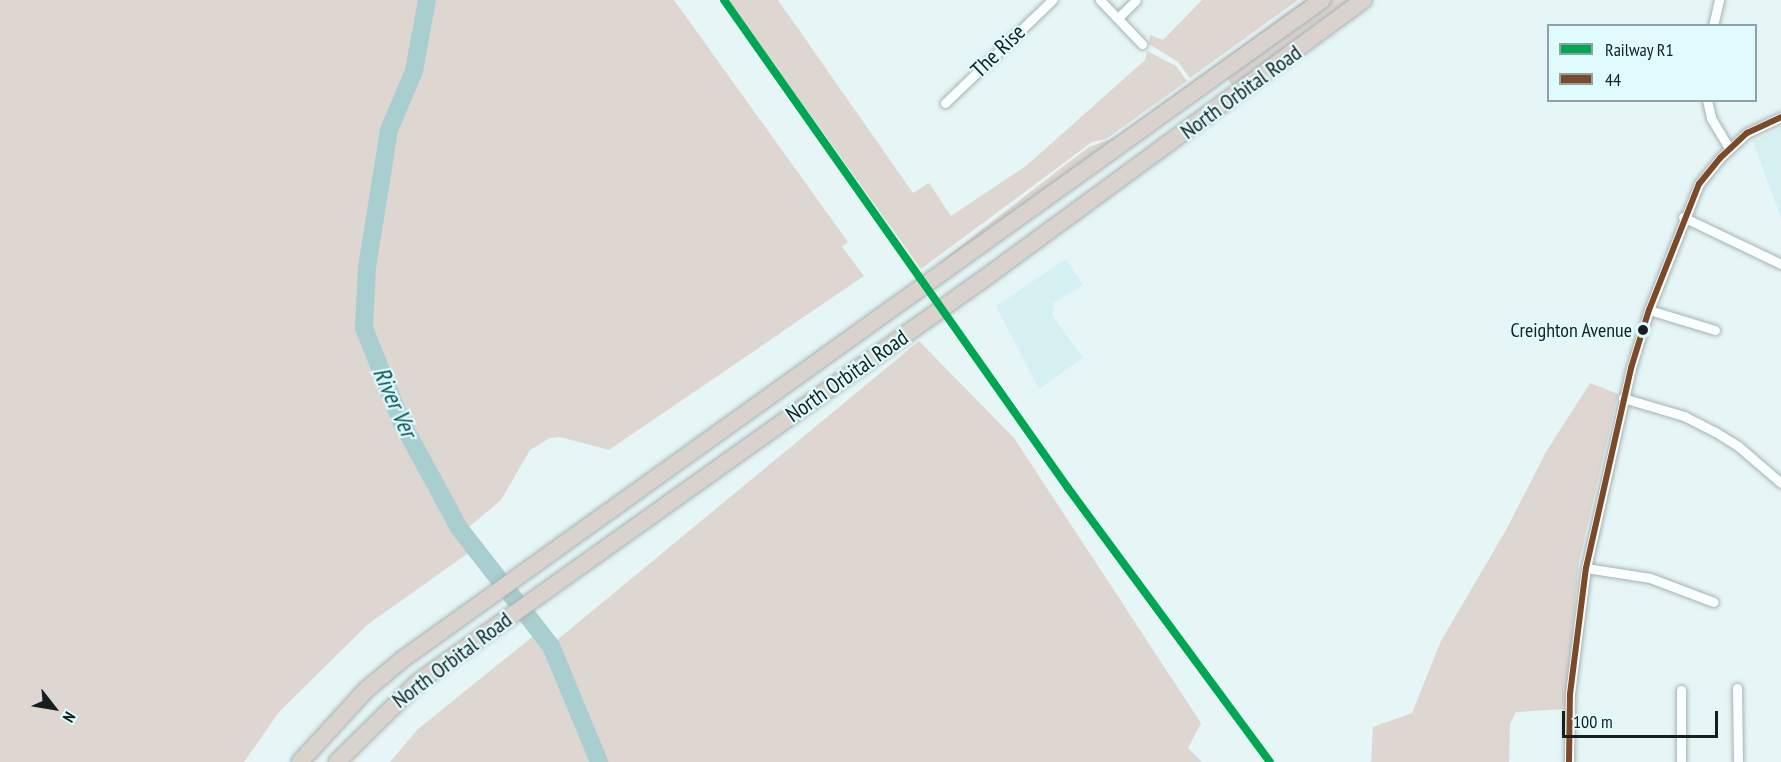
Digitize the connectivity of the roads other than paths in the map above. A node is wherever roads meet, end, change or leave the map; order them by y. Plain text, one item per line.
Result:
1 (1052, 0) edge
2 (1100, 0) edge
3 (1136, 0) edge
4 (1322, 0) edge
5 (1364, 0) edge
6 (1719, 0) edge
7 (1118, 18) junction
8 (1713, 24) edge
9 (1142, 44) dead end
10 (1708, 102) edge
11 (945, 103) dead end
12 (1781, 117) edge
13 (1729, 148) junction
14 (1683, 218) junction
15 (1781, 264) edge
16 (1649, 310) junction
17 (1715, 330) dead end
18 (1623, 399) junction
19 (1781, 483) edge
20 (1586, 568) junction
21 (1714, 602) dead end
22 (1737, 688) dead end
23 (1682, 690) dead end
24 (300, 762) edge
25 (337, 762) edge
26 (1569, 762) edge
27 (1681, 762) edge
28 (1738, 762) edge

1 - 11 street, The Rise
2 - 7 street
3 - 7 street
4 - 24 highway, North Orbital Road
5 - 25 highway, North Orbital Road
6 - 8 street
7 - 9 street
10 - 13 street
12 - 13 street
13 - 14 street
14 - 15 street
14 - 16 street
16 - 17 street
16 - 18 street
18 - 19 street
18 - 20 street
20 - 21 street
20 - 26 street
22 - 28 street
23 - 27 street

